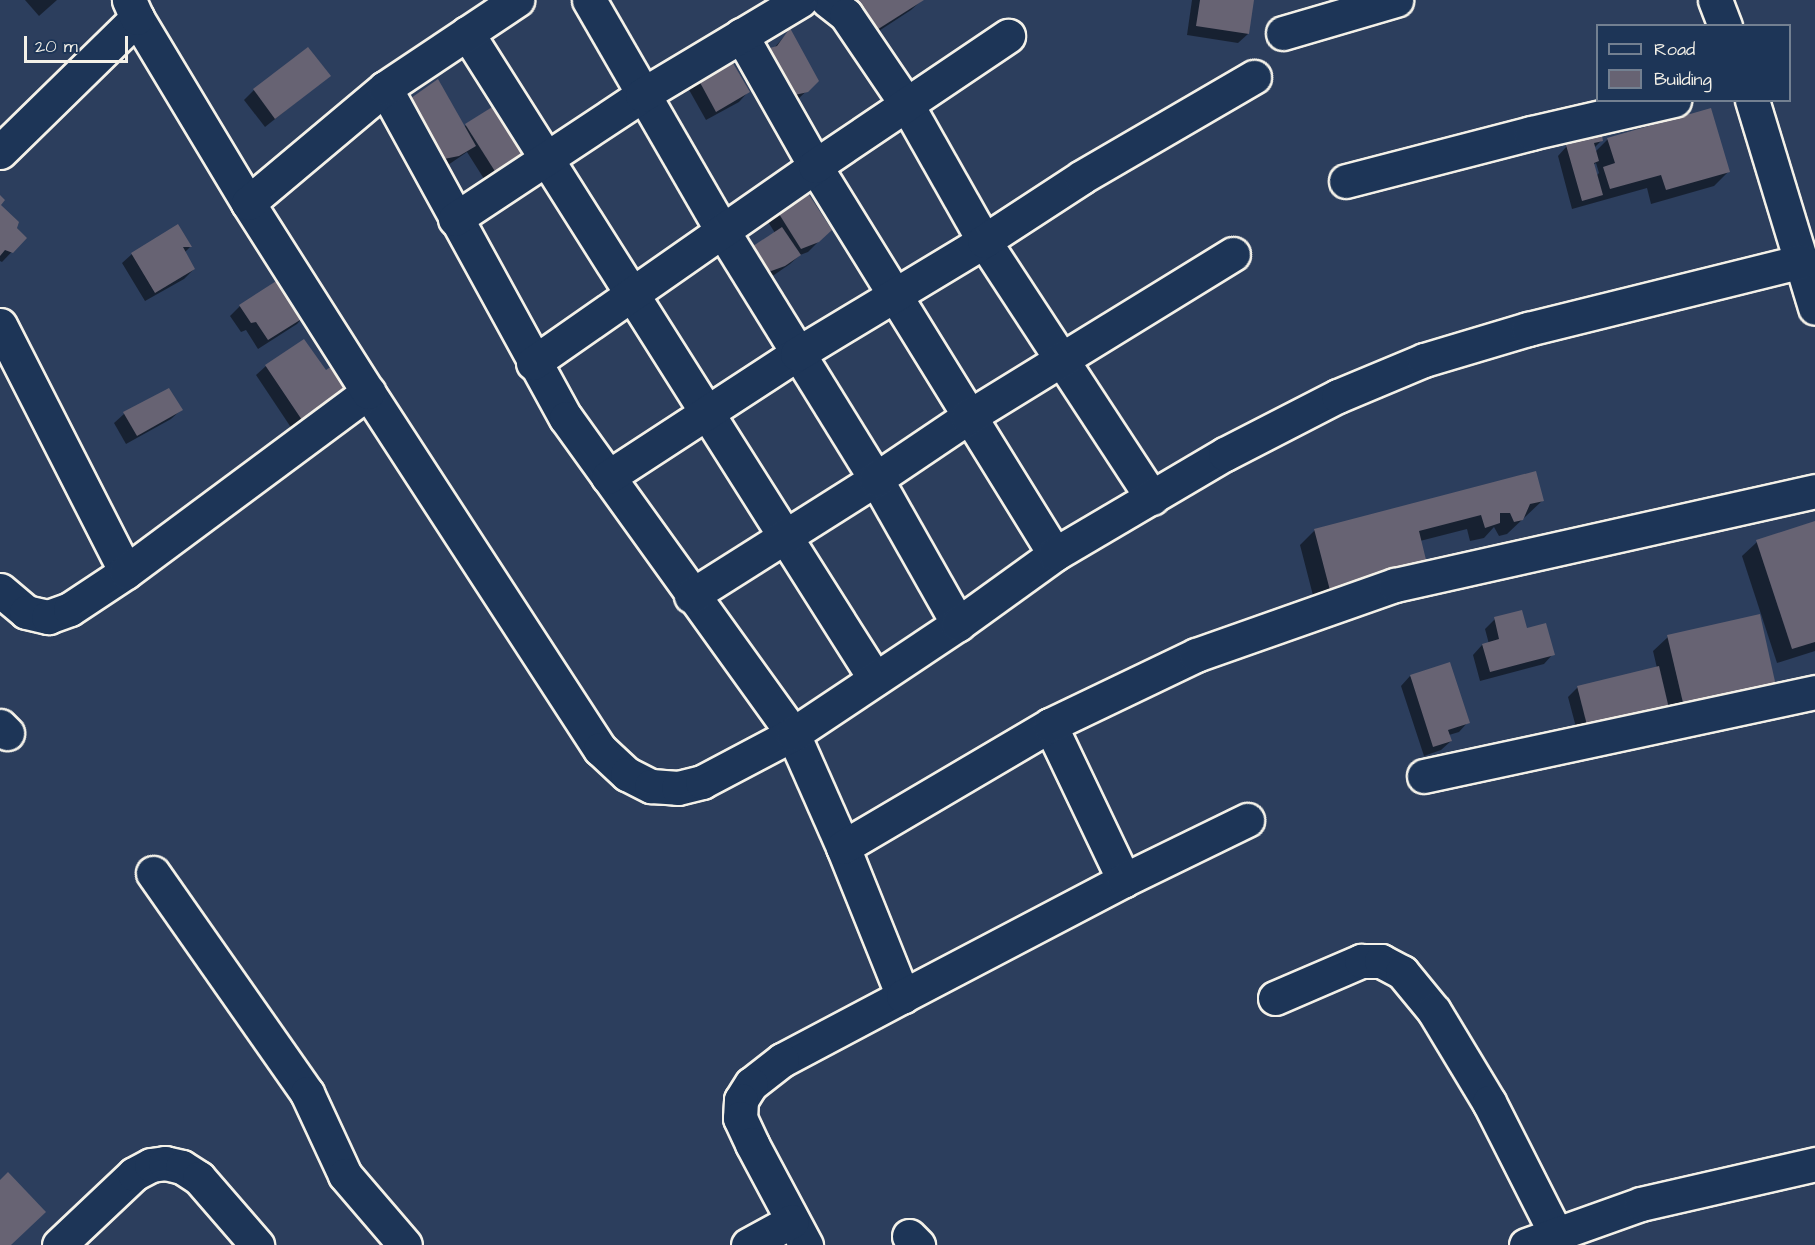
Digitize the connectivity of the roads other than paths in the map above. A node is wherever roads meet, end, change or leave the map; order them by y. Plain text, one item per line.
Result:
1 (518, 0) edge
2 (589, 0) edge
3 (801, 0) edge
4 (826, 0) edge
5 (1396, 0) edge
6 (1715, 0) edge
7 (133, 9) edge
8 (1724, 24) edge
9 (467, 33) junction
10 (1283, 33) dead end
11 (741, 34) junction
12 (1008, 36) dead end
13 (1254, 76) dead end
14 (385, 88) junction
15 (642, 95) junction
16 (1665, 102) edge
17 (1753, 102) edge
18 (907, 105) junction
19 (0, 152) edge
20 (548, 159) junction
21 (815, 166) junction
22 (1346, 181) dead end
23 (248, 203) junction
24 (455, 219) junction
25 (722, 230) junction
26 (984, 241) junction
27 (1233, 254) dead end
28 (1802, 261) junction
29 (633, 293) junction
30 (894, 296) junction
31 (1815, 308) edge
32 (0, 326) edge
33 (797, 354) junction
34 (1060, 360) junction
35 (533, 363) junction
36 (368, 392) junction
37 (709, 413) junction
38 (968, 417) junction
39 (608, 477) junction
40 (876, 479) junction
41 (1815, 491) edge
42 (1152, 498) junction
43 (785, 534) junction
44 (1055, 554) junction
45 (126, 572) junction
46 (0, 590) edge
47 (691, 596) junction
48 (958, 624) junction
49 (875, 679) junction
50 (1815, 692) edge
51 (1050, 725) junction
52 (793, 734) junction
53 (1424, 776) dead end
54 (1247, 820) dead end
55 (843, 847) junction
56 (153, 873) dead end
57 (1124, 880) junction
58 (903, 996) junction
59 (1275, 998) dead end
60 (1815, 1164) edge
61 (799, 1233) edge
62 (1556, 1234) junction
63 (59, 1245) edge
64 (257, 1245) edge
65 (405, 1245) edge
66 (748, 1245) edge
67 (1526, 1245) edge

1 - 9 street
2 - 15 street
3 - 11 street
4 - 18 street
5 - 10 street
6 - 8 street
7 - 19 street
7 - 23 street
9 - 14 street
9 - 20 street
11 - 15 street
11 - 21 street
12 - 18 street
13 - 26 street
14 - 23 street
14 - 24 street
15 - 20 street
15 - 25 street
16 - 22 street
17 - 28 street
18 - 21 street
18 - 26 street
20 - 24 street
20 - 29 street
21 - 25 street
21 - 30 street
23 - 36 street
24 - 35 street
25 - 29 street
25 - 33 street
26 - 30 street
26 - 34 street
27 - 34 street
28 - 31 street
28 - 42 street
29 - 35 street
29 - 37 street
30 - 33 street
30 - 38 street
32 - 45 street
33 - 37 street
33 - 40 street
34 - 38 street
34 - 42 street
35 - 39 street
36 - 45 street
36 - 52 street
37 - 39 street
37 - 43 street
38 - 40 street
38 - 44 street
39 - 47 street
40 - 43 street
40 - 48 street
41 - 51 street
42 - 44 street
43 - 47 street
43 - 49 street
44 - 48 street
45 - 46 street
47 - 52 street
48 - 49 street
49 - 52 street
50 - 53 street
51 - 55 street
51 - 57 street
52 - 55 street
54 - 57 street
55 - 58 street
56 - 65 street
57 - 58 street
58 - 61 street
59 - 62 street
60 - 62 street
61 - 66 street
62 - 67 street
63 - 64 street

